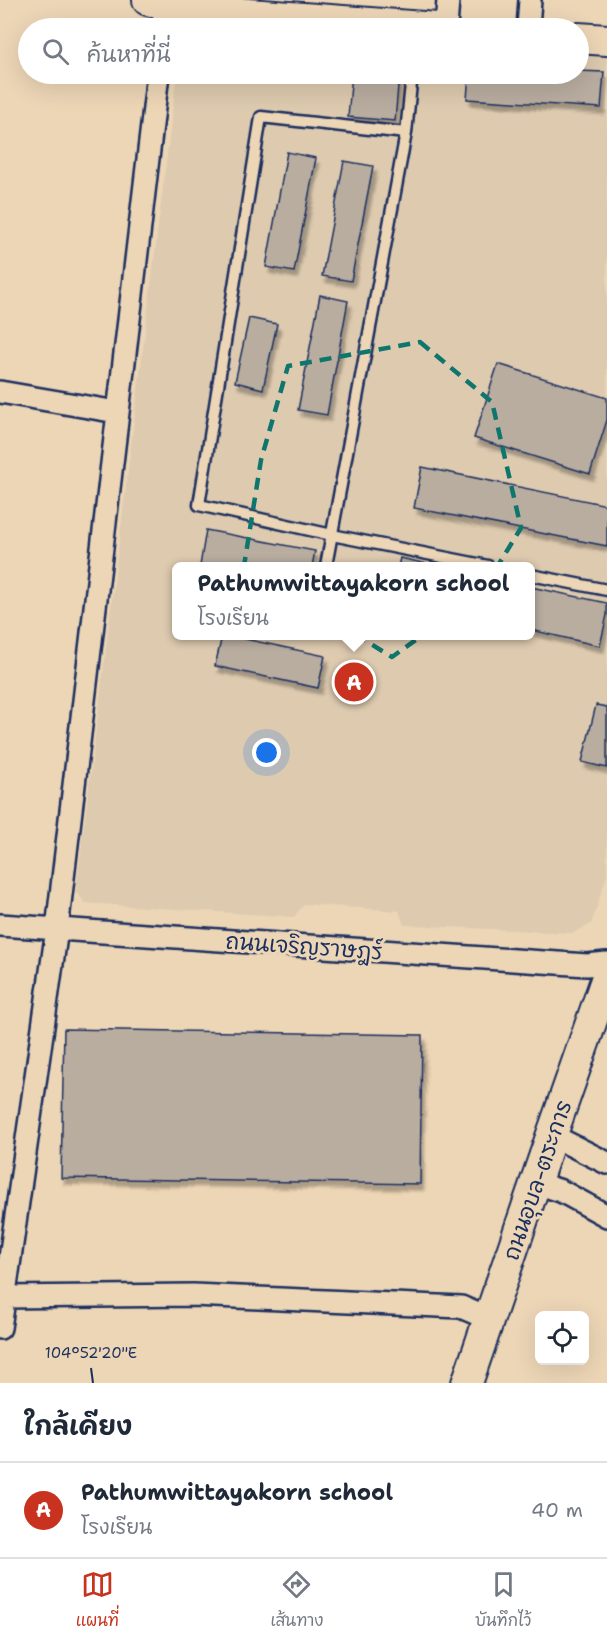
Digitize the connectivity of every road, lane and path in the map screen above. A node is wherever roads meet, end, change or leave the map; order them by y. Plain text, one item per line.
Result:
1 (448, 0) edge
2 (530, 0) edge
3 (161, 8) edge
4 (296, 18) edge
5 (447, 18) edge
6 (529, 18) edge
7 (589, 39) edge
8 (607, 40) edge
9 (157, 84) edge
10 (411, 84) edge
11 (406, 132) junction
12 (0, 392) edge
13 (117, 412) junction
14 (332, 535) junction
15 (327, 562) edge
16 (464, 562) edge
17 (535, 576) edge
18 (607, 591) edge
19 (0, 925) edge
20 (57, 929) junction
21 (607, 963) edge
22 (607, 977) edge
23 (551, 1137) junction
24 (607, 1163) edge
25 (536, 1182) junction
26 (607, 1215) edge
27 (4, 1296) junction
28 (489, 1319) junction
29 (0, 1328) edge
30 (468, 1383) edge

1 - 5 street
2 - 6 street
3 - 4 main road
7 - 8 main road
9 - 13 street
10 - 11 lane
11 - 14 lane
11 - 14 lane
12 - 13 street
13 - 20 street
14 - 15 lane
14 - 16 lane
17 - 18 lane
19 - 20 street, ถนนเจริญราษฎร์
20 - 21 street, ถนนเจริญราษฎร์
20 - 27 street
22 - 23 main road, ถนนอุบล-ตระการ
23 - 24 street
23 - 25 main road, ถนนอุบล-ตระการ
25 - 26 street
25 - 28 main road, ถนนอุบล-ตระการ
27 - 28 street
27 - 29 street
28 - 30 main road, ถนนอุบล-ตระการ

